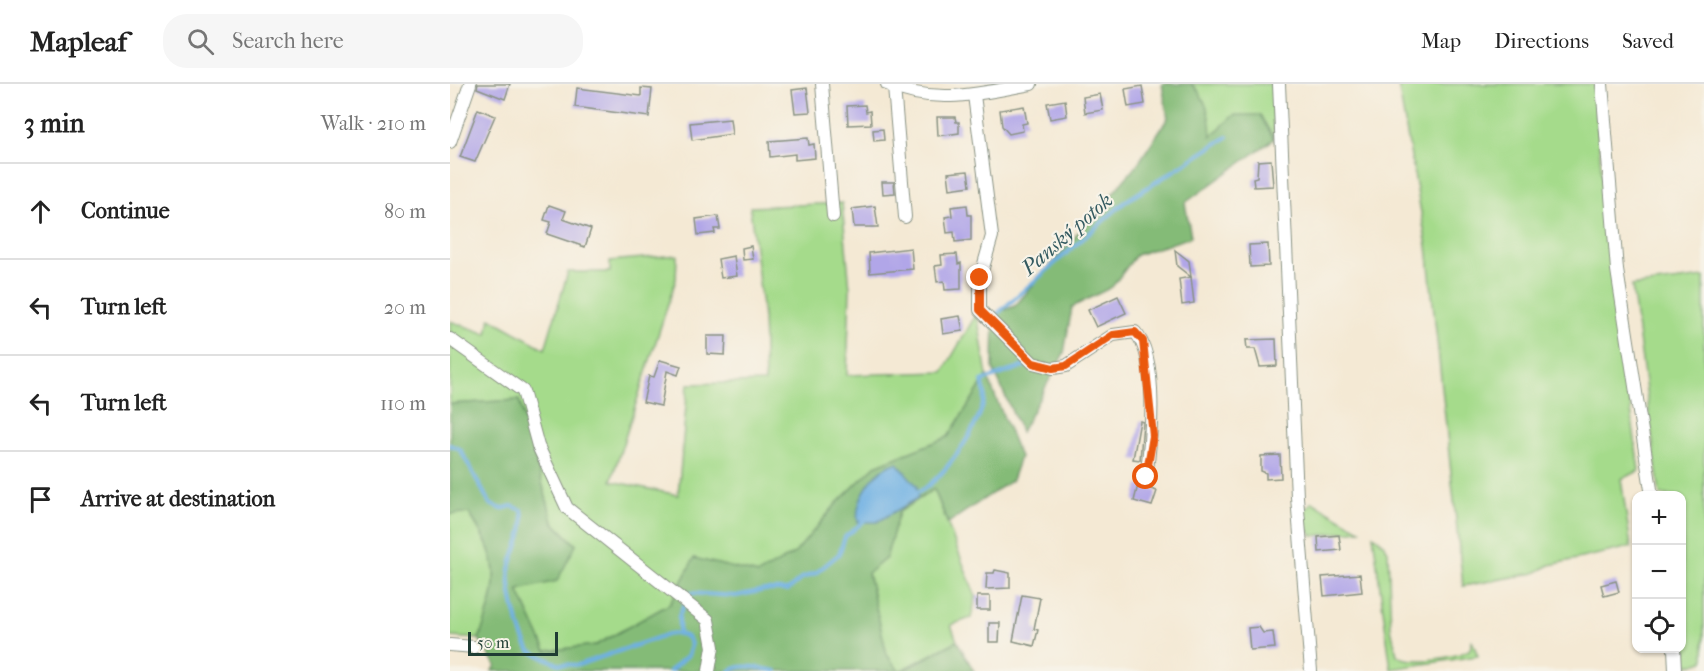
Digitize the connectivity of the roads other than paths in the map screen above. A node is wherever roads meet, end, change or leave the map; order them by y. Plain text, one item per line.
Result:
1 (470, 84) edge
2 (822, 84) edge
3 (1031, 84) edge
4 (1280, 84) edge
5 (1602, 84) edge
6 (890, 86) edge
7 (995, 87) edge
8 (975, 95) junction
9 (450, 142) edge
10 (833, 216) dead end
11 (905, 217) dead end
12 (450, 339) edge
13 (1146, 477) dead end
14 (1651, 491) edge
15 (450, 645) edge
16 (474, 647) dead end
17 (1674, 653) edge
18 (709, 671) edge
19 (1311, 671) edge
20 (1675, 671) edge

1 - 9 street
2 - 10 street
3 - 7 street
4 - 19 street
5 - 14 street
6 - 8 street
6 - 11 street
7 - 8 street
8 - 13 street
12 - 18 street
15 - 16 street
17 - 20 street

